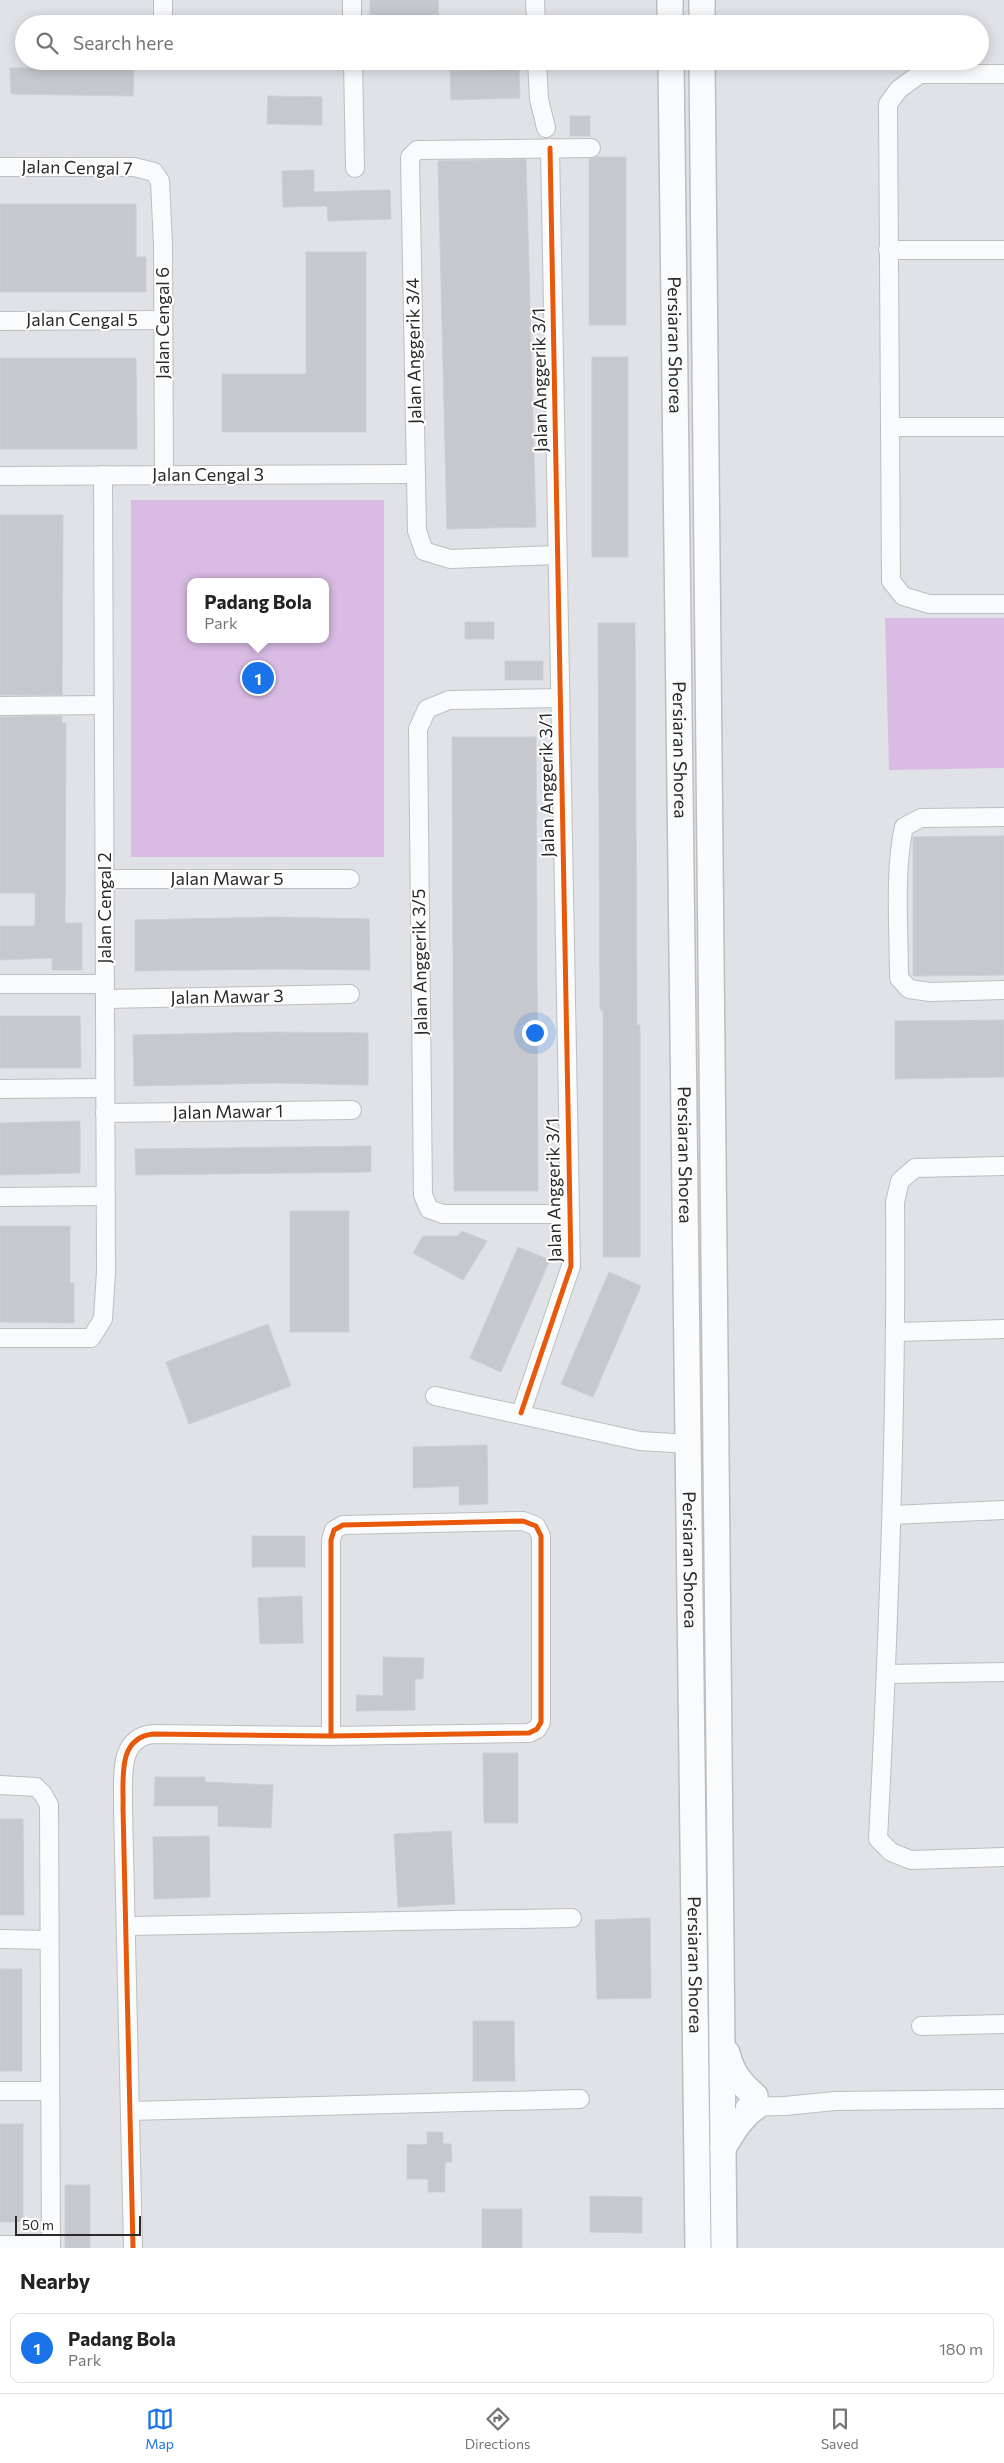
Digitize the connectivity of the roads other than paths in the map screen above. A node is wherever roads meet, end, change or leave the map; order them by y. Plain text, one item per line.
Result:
1 (163, 0) edge
2 (352, 0) edge
3 (535, 0) edge
4 (670, 0) edge
5 (702, 0) edge
6 (163, 15) edge
7 (352, 15) edge
8 (536, 15) edge
9 (670, 15) edge
10 (702, 15) edge
11 (353, 70) edge
12 (538, 70) edge
13 (671, 70) edge
14 (702, 70) edge
15 (1004, 74) edge
16 (546, 128) dead end
17 (550, 148) junction
18 (591, 148) dead end
19 (0, 167) edge
20 (355, 168) dead end
21 (154, 172) joint
22 (888, 250) junction
23 (1004, 250) edge
24 (163, 320) junction
25 (0, 321) edge
26 (890, 427) junction
27 (1004, 427) edge
28 (416, 474) junction
29 (103, 475) junction
30 (164, 475) junction
31 (0, 476) edge
32 (557, 554) junction
33 (1004, 604) edge
34 (559, 698) junction
35 (104, 705) junction
36 (0, 706) edge
37 (1004, 817) edge
38 (105, 879) junction
39 (350, 879) dead end
40 (0, 984) edge
41 (1004, 990) edge
42 (105, 991) junction
43 (350, 994) dead end
44 (105, 1088) junction
45 (0, 1089) edge
46 (352, 1110) dead end
47 (105, 1113) junction
48 (1004, 1166) edge
49 (106, 1196) junction
50 (0, 1197) edge
51 (569, 1214) junction
52 (1004, 1329) edge
53 (896, 1332) junction
54 (0, 1338) edge
55 (714, 1369) junction
56 (435, 1396) dead end
57 (521, 1413) junction
58 (688, 1444) junction
59 (1004, 1510) edge
60 (892, 1516) junction
61 (716, 1523) junction
62 (1004, 1672) edge
63 (887, 1674) junction
64 (331, 1736) junction
65 (0, 1785) edge
66 (1004, 1857) edge
67 (572, 1918) dead end
68 (126, 1926) junction
69 (0, 1939) edge
70 (49, 1940) junction
71 (1004, 2024) edge
72 (921, 2026) dead end
73 (696, 2030) junction
74 (722, 2034) junction
75 (0, 2091) edge
76 (50, 2091) junction
77 (580, 2099) dead end
78 (1004, 2100) edge
79 (721, 2101) junction
80 (756, 2102) junction
81 (130, 2111) junction
82 (723, 2148) junction
83 (697, 2152) junction
84 (0, 2245) edge
85 (51, 2247) edge
86 (133, 2248) edge
87 (698, 2248) edge
88 (724, 2248) edge

1 - 6 street
2 - 7 street
3 - 8 street
4 - 9 main road
5 - 10 main road
11 - 20 street
12 - 16 street
13 - 58 main road, Persiaran Shorea
14 - 55 main road, Persiaran Shorea
15 - 22 street
17 - 18 street, Jalan Anggerik 3/4
17 - 28 street, Jalan Anggerik 3/4
17 - 32 street, Jalan Anggerik 3/1
19 - 21 street, Jalan Cengal 7
21 - 24 street, Jalan Cengal 6
22 - 23 street
22 - 26 street
24 - 25 street, Jalan Cengal 5
24 - 30 street, Jalan Cengal 6
26 - 27 street
26 - 33 street
28 - 30 street, Jalan Cengal 3
28 - 32 street, Jalan Anggerik 3/4
29 - 30 street, Jalan Cengal 3
29 - 31 street, Jalan Cengal 3
29 - 35 street, Jalan Cengal 2
32 - 34 street, Jalan Anggerik 3/1
34 - 51 street, Jalan Anggerik 3/1
34 - 51 street, Jalan Anggerik 3/5
35 - 36 street
35 - 38 street, Jalan Cengal 2
37 - 41 street
38 - 39 street, Jalan Mawar 5
38 - 42 street, Jalan Cengal 2
40 - 42 street, Jalan Mawar 3
42 - 43 street, Jalan Mawar 3
42 - 44 street, Jalan Cengal 2
44 - 45 street
44 - 47 street, Jalan Cengal 2
46 - 47 street, Jalan Mawar 1
47 - 49 street, Jalan Cengal 2
48 - 53 street
49 - 50 street
49 - 54 street, Jalan Cengal 2
51 - 57 street, Jalan Anggerik 3/1
52 - 53 street
53 - 60 street
55 - 58 main road
55 - 61 main road, Persiaran Shorea
56 - 57 street
57 - 58 street
58 - 61 main road
58 - 73 main road, Persiaran Shorea
59 - 60 street
60 - 63 street
61 - 74 main road, Persiaran Shorea
62 - 63 street
63 - 66 street
64 - 64 street
64 - 68 street
65 - 70 street
67 - 68 street
68 - 81 street
69 - 70 street
70 - 76 street
71 - 72 street
73 - 79 main road
73 - 83 main road, Persiaran Shorea
74 - 79 main road, Persiaran Shorea
74 - 80 main road
75 - 76 street
76 - 85 street
77 - 81 street
78 - 80 street
79 - 80 street
79 - 82 main road, Persiaran Shorea
79 - 83 main road
80 - 82 main road
81 - 86 street
82 - 88 main road, Persiaran Shorea
83 - 87 main road, Persiaran Shorea
84 - 85 street

